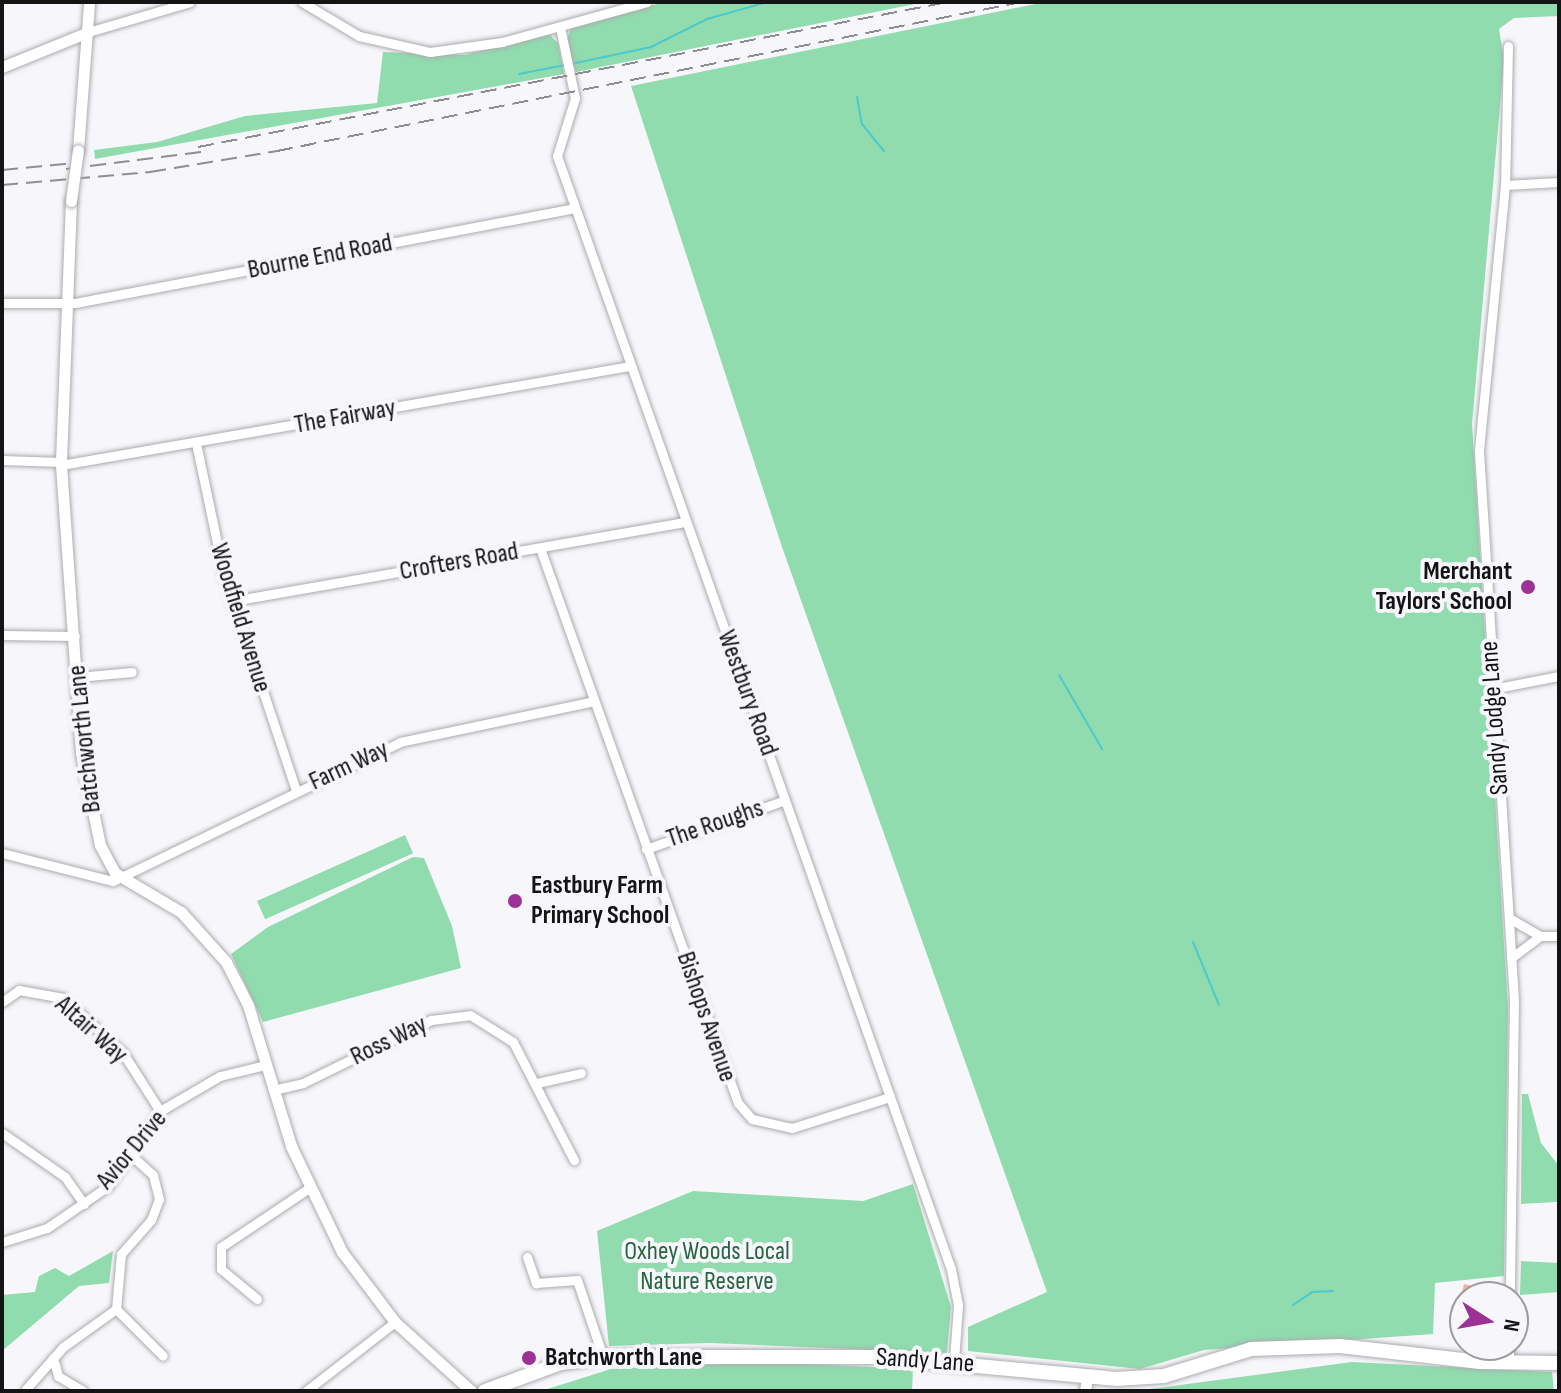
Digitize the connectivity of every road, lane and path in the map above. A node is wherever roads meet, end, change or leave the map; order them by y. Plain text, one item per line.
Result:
1 (89, 2) edge
2 (190, 2) edge
3 (302, 2) edge
4 (647, 2) edge
5 (560, 27) junction
6 (88, 32) junction
7 (1508, 46) dead end
8 (2, 67) edge
9 (1559, 182) edge
10 (1505, 185) junction
11 (575, 208) junction
12 (2, 303) edge
13 (65, 304) junction
14 (630, 366) junction
15 (196, 443) junction
16 (2, 460) edge
17 (61, 464) junction
18 (686, 522) junction
19 (540, 548) junction
20 (232, 601) junction
21 (2, 635) edge
22 (75, 636) junction
23 (132, 672) dead end
24 (1559, 676) edge
25 (78, 677) junction
26 (1492, 689) junction
27 (594, 701) junction
28 (296, 791) junction
29 (785, 800) junction
30 (646, 849) junction
31 (2, 853) edge
32 (121, 878) junction
33 (1509, 918) junction
34 (1540, 936) junction
35 (1559, 936) edge
36 (1511, 958) junction
37 (2, 1002) edge
38 (265, 1065) junction
39 (581, 1073) dead end
40 (537, 1083) junction
41 (273, 1090) junction
42 (890, 1097) junction
43 (160, 1111) junction
44 (2, 1133) edge
45 (131, 1155) junction
46 (574, 1160) dead end
47 (309, 1188) junction
48 (84, 1204) junction
49 (2, 1242) edge
50 (527, 1257) dead end
51 (1510, 1281) edge
52 (257, 1299) dead end
53 (116, 1309) junction
54 (395, 1322) junction
55 (163, 1356) dead end
56 (603, 1357) junction
57 (53, 1358) junction
58 (954, 1361) junction
59 (1509, 1362) joint
60 (1559, 1363) edge
61 (39, 1374) junction
62 (58, 1376) junction
63 (1086, 1384) edge
64 (26, 1389) edge
65 (83, 1391) edge
66 (306, 1391) edge
67 (471, 1391) edge
68 (485, 1391) edge

1 - 6 street, Batchworth Lane
2 - 6 street
3 - 5 street
4 - 5 street
5 - 11 street, Westbury Road
6 - 8 street
6 - 13 street, Batchworth Lane, bridge
7 - 10 street, Sandy Lodge Lane
9 - 10 street
10 - 26 street, Sandy Lodge Lane
11 - 13 street, Bourne End Road
11 - 14 street, Westbury Road
12 - 13 street, Bourne End Road
13 - 17 street, Batchworth Lane
14 - 15 street, The Fairway
14 - 18 street, Westbury Road
15 - 17 street, The Fairway
15 - 20 street, Woodfield Avenue
16 - 17 street, The Fairway
17 - 22 street, Batchworth Lane
18 - 19 street, Crofters Road
18 - 29 street, Westbury Road
19 - 20 street, Crofters Road
19 - 27 street, Bishops Avenue
20 - 28 street, Woodfield Avenue
21 - 22 street
22 - 25 street, Batchworth Lane
23 - 25 street
24 - 26 street
25 - 32 street, Batchworth Lane
26 - 33 street, Sandy Lodge Lane
27 - 28 street, Farm Way
27 - 30 street, Bishops Avenue
28 - 32 street, Farm Way
29 - 30 street, The Roughs
29 - 42 street, Westbury Road
30 - 42 street, Bishops Avenue
31 - 32 street
32 - 38 street
33 - 34 street
33 - 36 street, Sandy Lodge Lane
34 - 35 street
34 - 36 street
36 - 51 street, Sandy Lodge Lane
37 - 43 street, Altair Way
38 - 41 street
38 - 43 street, Avior Drive
39 - 40 street
40 - 41 street, Ross Way
40 - 46 street, Ross Way
41 - 47 street
42 - 58 street, Westbury Road
43 - 45 street, Avior Drive
44 - 48 street
45 - 48 street, Avior Drive
45 - 53 street
47 - 52 street
47 - 54 street
48 - 49 street, Avior Drive
50 - 56 street
53 - 55 street
53 - 57 street
54 - 66 street
54 - 67 street
56 - 58 main road, Sandy Lane
56 - 68 main road, Sandy Lane
57 - 61 street
57 - 62 street
58 - 63 main road, Sandy Lane
59 - 60 main road, Sandy Lane
59 - 63 main road, Sandy Lane
61 - 62 street
61 - 64 street
62 - 65 street

